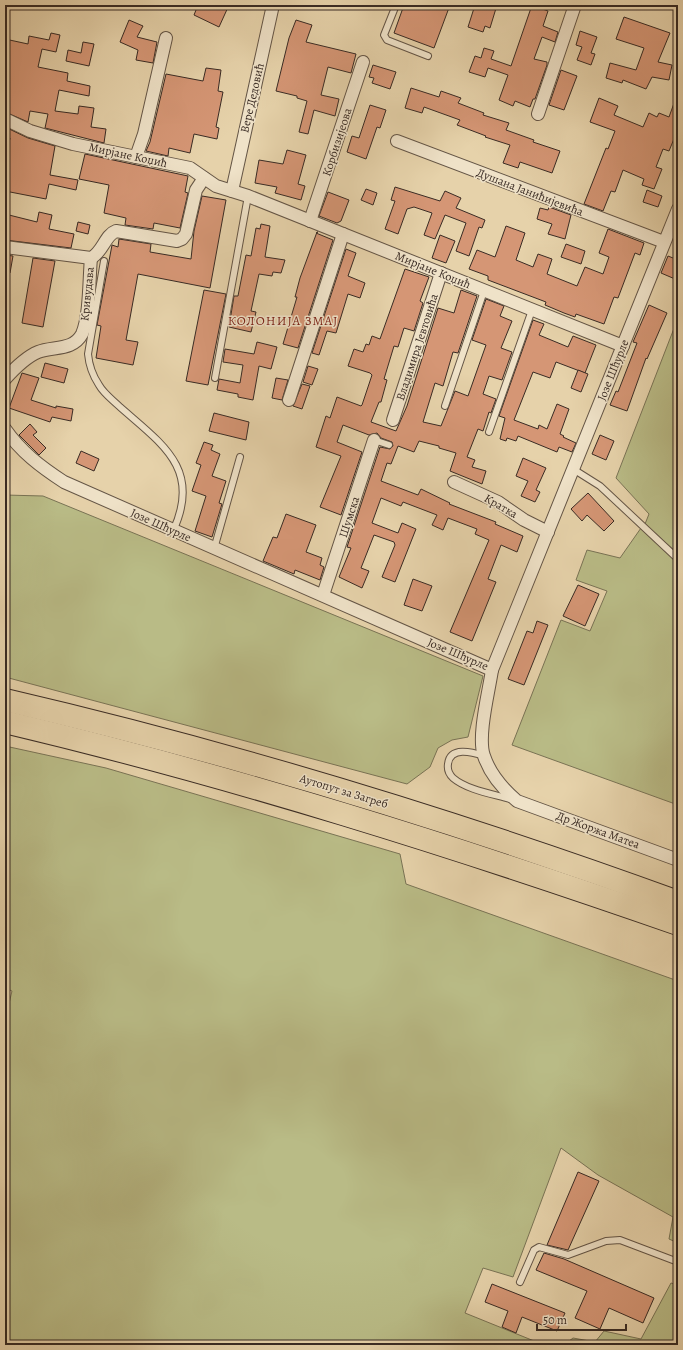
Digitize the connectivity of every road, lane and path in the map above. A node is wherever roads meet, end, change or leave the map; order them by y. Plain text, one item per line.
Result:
1 (273, 5) edge
2 (396, 5) edge
3 (575, 5) edge
4 (166, 38) dead end
5 (428, 56) dead end
6 (363, 62) dead end
7 (538, 114) dead end
8 (5, 119) edge
9 (397, 141) dead end
10 (136, 157) junction
11 (204, 178) junction
12 (232, 191) junction
13 (248, 196) junction
14 (678, 209) edge
15 (310, 221) junction
16 (343, 234) junction
17 (664, 242) junction
18 (5, 247) edge
19 (91, 258) junction
20 (104, 261) dead end
21 (441, 274) junction
22 (484, 291) junction
23 (532, 310) junction
24 (622, 346) junction
25 (215, 378) dead end
26 (5, 379) edge
27 (289, 400) dead end
28 (445, 406) dead end
29 (393, 420) dead end
30 (5, 429) edge
31 (488, 432) dead end
32 (374, 440) joint
33 (390, 445) dead end
34 (240, 457) dead end
35 (573, 469) junction
36 (454, 482) dead end
37 (173, 531) junction
38 (548, 532) junction
39 (214, 549) junction
40 (678, 559) edge
41 (323, 595) junction
42 (492, 670) junction
43 (5, 700) edge
44 (5, 722) edge
45 (484, 756) junction
46 (517, 801) junction
47 (678, 860) edge
48 (678, 902) edge
49 (678, 924) edge
50 (678, 1262) edge
51 (520, 1282) dead end

1 - 12 street, Вере Дедовић
2 - 5 lane
3 - 7 street
4 - 10 street
6 - 15 street, Корбизијеова
8 - 10 street, Мирјане Коџић
9 - 17 street, Душана Јанићијевића
10 - 11 street, Мирјане Коџић
11 - 12 street, Мирјане Коџић
11 - 19 street
12 - 13 street, Мирјане Коџић
13 - 15 street, Мирјане Коџић
13 - 25 lane
14 - 17 street, Јозе Шћурле
15 - 16 street, Мирјане Коџић
16 - 21 street, Мирјане Коџић
16 - 27 street
17 - 24 street, Јозе Шћурле
18 - 19 street
19 - 26 street, Кривудава
20 - 37 lane
21 - 22 street, Мирјане Коџић
21 - 29 street, Владимира Јевтовића
22 - 23 street, Мирјане Коџић
22 - 28 lane, Мирјане Коџић
23 - 24 street, Мирјане Коџић
23 - 31 lane
24 - 35 street, Јозе Шћурле
30 - 37 street, Јозе Шћурле
32 - 33 lane
32 - 41 street, Шумска
34 - 39 lane
35 - 38 street, Јозе Шћурле
35 - 40 lane
36 - 38 street, Кратка
37 - 39 street, Јозе Шћурле
38 - 42 street, Јозе Шћурле
39 - 41 street, Јозе Шћурле
41 - 42 street, Јозе Шћурле
42 - 45 street
43 - 48 highway, Аутопут за Загреб
44 - 49 highway, Аутопут за Загреб
45 - 46 street
45 - 46 lane
46 - 47 street, Др Жоржа Матеа
50 - 51 lane

